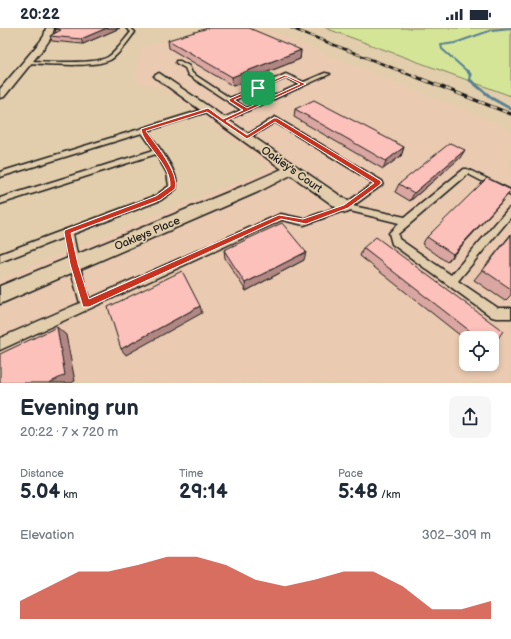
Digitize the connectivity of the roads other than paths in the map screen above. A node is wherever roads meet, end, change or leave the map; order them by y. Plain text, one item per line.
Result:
1 (50, 28) edge
2 (128, 28) edge
3 (28, 62) junction
4 (178, 62) dead end
5 (327, 74) dead end
6 (159, 76) dead end
7 (304, 84) junction
8 (0, 95) edge
9 (230, 100) junction
10 (208, 110) junction
11 (246, 110) junction
12 (223, 120) junction
13 (143, 130) junction
14 (247, 137) junction
15 (157, 151) junction
16 (293, 169) junction
17 (0, 175) edge
18 (511, 193) edge
19 (0, 201) edge
20 (346, 207) junction
21 (511, 211) edge
22 (406, 221) junction
23 (68, 232) junction
24 (0, 258) edge
25 (74, 264) junction
26 (452, 281) junction
27 (0, 295) edge
28 (86, 304) junction
29 (511, 313) edge
30 (0, 344) edge

1 - 3 street
2 - 3 lane
3 - 8 street
4 - 9 lane
5 - 7 lane
6 - 10 street, Oakley's Court
7 - 9 lane
7 - 11 lane
9 - 11 lane
10 - 12 street, Oakley's Court
10 - 13 lane
11 - 12 lane
12 - 14 street, Oakley's Court
13 - 15 lane
13 - 17 lane
14 - 16 street, Oakley's Court
14 - 20 lane
15 - 19 lane
15 - 23 lane
16 - 20 street, Oakley's Court
16 - 25 street, Oakleys Place
18 - 22 lane
20 - 22 lane
20 - 28 lane
21 - 26 lane
22 - 26 lane
23 - 24 lane
23 - 25 lane
25 - 27 street, Oakleys Place
25 - 28 lane
26 - 29 lane
28 - 30 lane

